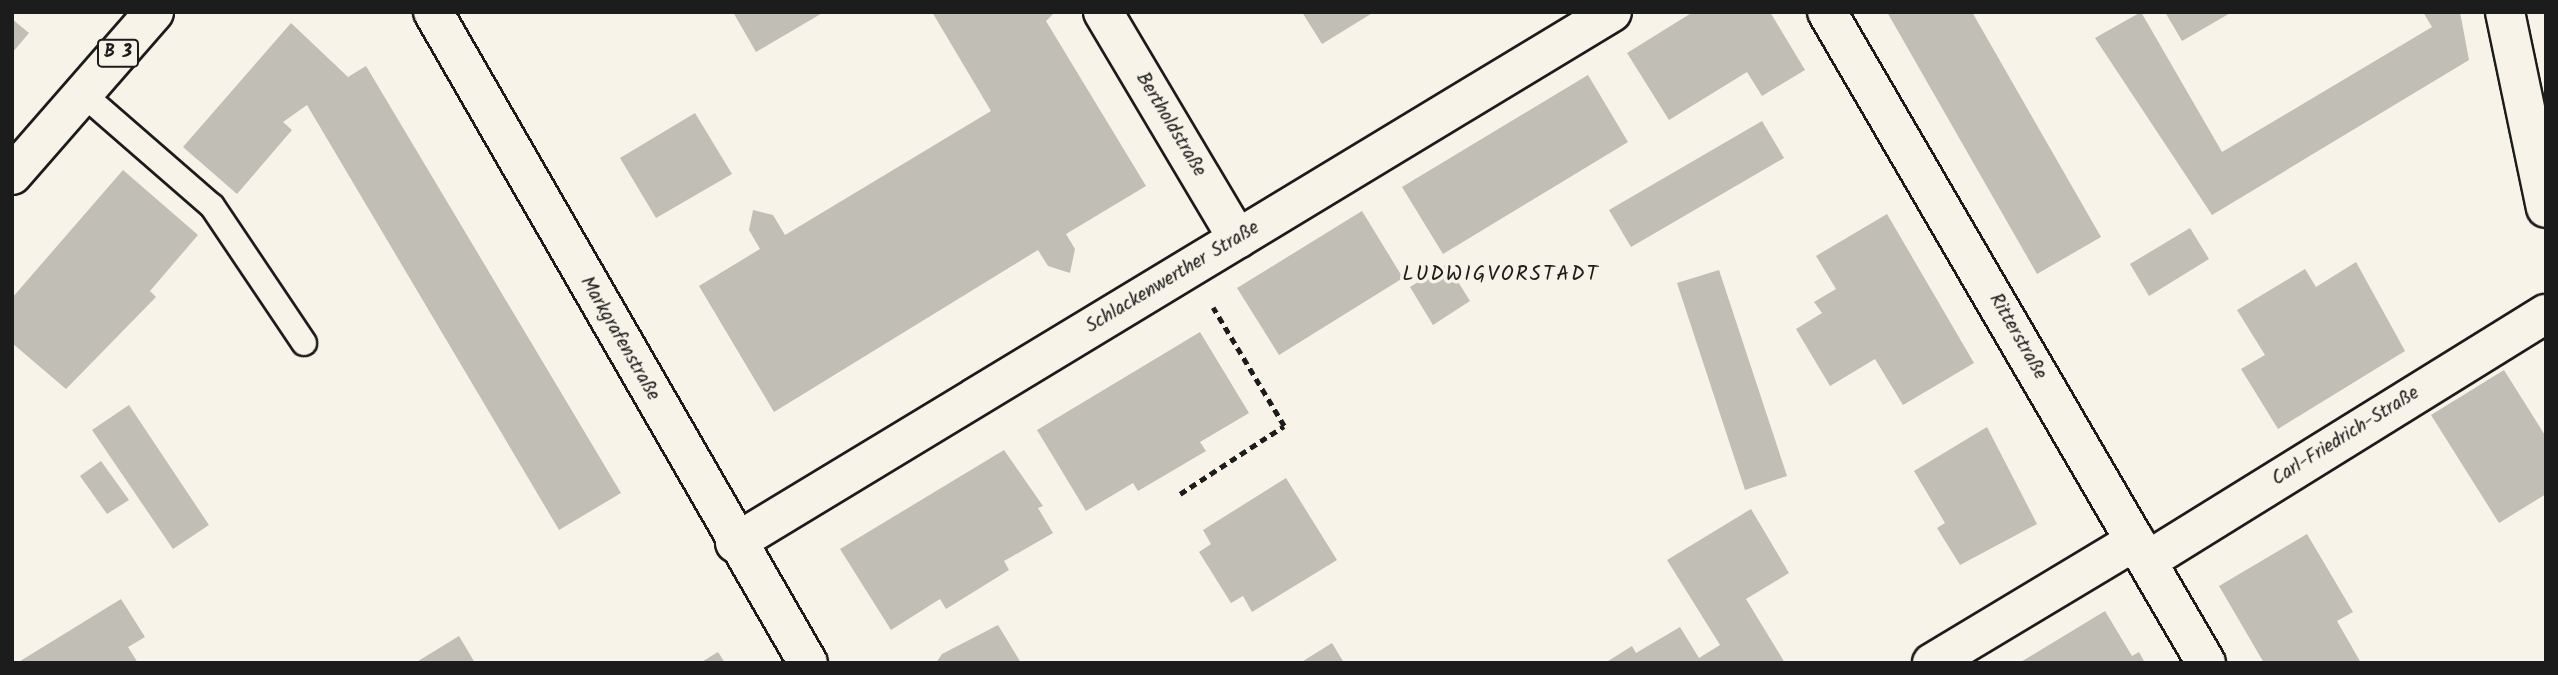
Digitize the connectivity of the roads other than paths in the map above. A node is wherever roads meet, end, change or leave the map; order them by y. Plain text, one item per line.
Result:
1 (154, 12) edge
2 (433, 12) edge
3 (1103, 12) edge
4 (1612, 12) edge
5 (1827, 12) edge
6 (2505, 12) edge
7 (83, 94) junction
8 (12, 175) edge
9 (2546, 208) edge
10 (1238, 239) junction
11 (2546, 314) edge
12 (304, 342) dead end
13 (735, 543) junction
14 (2141, 551) junction
15 (808, 663) edge
16 (1933, 663) edge
17 (2206, 663) edge

1 - 7 street, B 3
2 - 13 street, Markgrafenstraße
3 - 10 street, Bertholdstraße
4 - 10 street, Schlackenwerther Straße
5 - 14 street, Ritterstraße
6 - 9 street
7 - 8 street, B 3
7 - 12 lane
10 - 13 street, Schlackenwerther Straße
11 - 14 street, Carl-Friedrich-Straße
13 - 15 street, Markgrafenstraße
14 - 16 street, Carl-Friedrich-Straße
14 - 17 street, Ritterstraße

